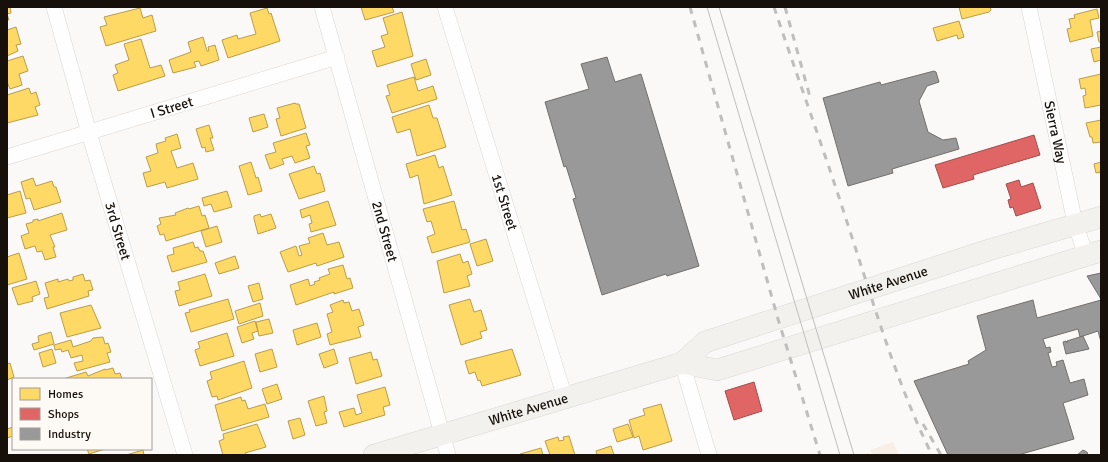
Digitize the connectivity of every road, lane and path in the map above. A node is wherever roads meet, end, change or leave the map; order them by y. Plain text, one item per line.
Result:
1 (54, 7) edge
2 (322, 7) edge
3 (445, 7) edge
4 (1029, 7) edge
5 (337, 57) junction
6 (89, 133) junction
7 (7, 157) edge
8 (1101, 217) edge
9 (1075, 223) junction
10 (1093, 254) edge
11 (682, 363) junction
12 (565, 398) junction
13 (442, 435) junction
14 (184, 455) edge
15 (374, 455) edge
16 (448, 455) edge
17 (709, 455) edge

1 - 6 street, 3rd Street
2 - 5 street, 2nd Street
3 - 12 street, 1st Street
4 - 9 street, Sierra Way
5 - 6 street, I Street
5 - 13 street, 2nd Street
6 - 7 street, I Street
6 - 14 street, 3rd Street
8 - 9 main road, White Avenue
9 - 10 street, Sierra Way
9 - 11 main road, White Avenue
10 - 11 main road, White Avenue
11 - 12 main road, White Avenue
11 - 17 street
12 - 13 main road, White Avenue
13 - 15 main road, White Avenue
13 - 16 street, 2nd Street

